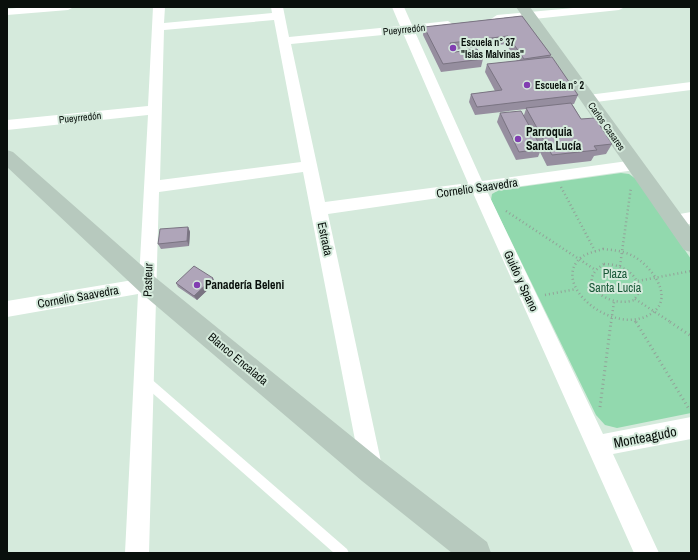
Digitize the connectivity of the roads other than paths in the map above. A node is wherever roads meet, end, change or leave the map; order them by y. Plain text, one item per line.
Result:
1 (68, 7) edge
2 (159, 7) edge
3 (398, 7) edge
4 (619, 7) edge
5 (526, 11) edge
6 (7, 12) edge
7 (278, 12) edge
8 (483, 21) edge
9 (461, 23) edge
10 (158, 27) junction
11 (407, 29) junction
12 (284, 41) junction
13 (691, 86) edge
14 (588, 99) junction
15 (153, 110) junction
16 (7, 125) edge
17 (7, 156) edge
18 (634, 165) junction
19 (310, 166) junction
20 (151, 187) junction
21 (479, 191) junction
22 (318, 209) junction
23 (691, 218) edge
24 (674, 220) junction
25 (691, 244) edge
26 (148, 285) junction
27 (7, 309) edge
28 (144, 379) junction
29 (691, 428) edge
30 (598, 446) junction
31 (372, 471) junction
32 (137, 553) edge
33 (343, 553) edge
34 (476, 553) edge
35 (647, 553) edge

1 - 6 street
2 - 10 street, Pasteur
3 - 11 street, Guido y Spano
4 - 5 street
5 - 8 street
5 - 14 street, Carlos Casares
7 - 10 street
7 - 12 street, Estrada
9 - 11 street, Pueyrredón
10 - 15 street, Pasteur
11 - 12 street, Pueyrredón
11 - 21 street, Guido y Spano
12 - 19 street, Estrada
13 - 14 street
14 - 18 street, Carlos Casares
15 - 16 street, Pueyrredón
15 - 20 street, Pasteur
17 - 26 street, Blanco Encalada
18 - 21 street, Cornelio Saavedra
18 - 24 street, Carlos Casares
19 - 20 street
19 - 22 street, Estrada
20 - 26 street, Pasteur
21 - 22 street, Cornelio Saavedra
21 - 30 street, Guido y Spano
22 - 31 street, Estrada
23 - 24 street
24 - 25 street, Carlos Casares
26 - 27 street, Cornelio Saavedra
26 - 28 street, Pasteur
26 - 31 street, Blanco Encalada
28 - 32 street, Pasteur
28 - 33 lane
29 - 30 street, Monteagudo
30 - 35 street, Guido y Spano
31 - 34 street, Blanco Encalada

